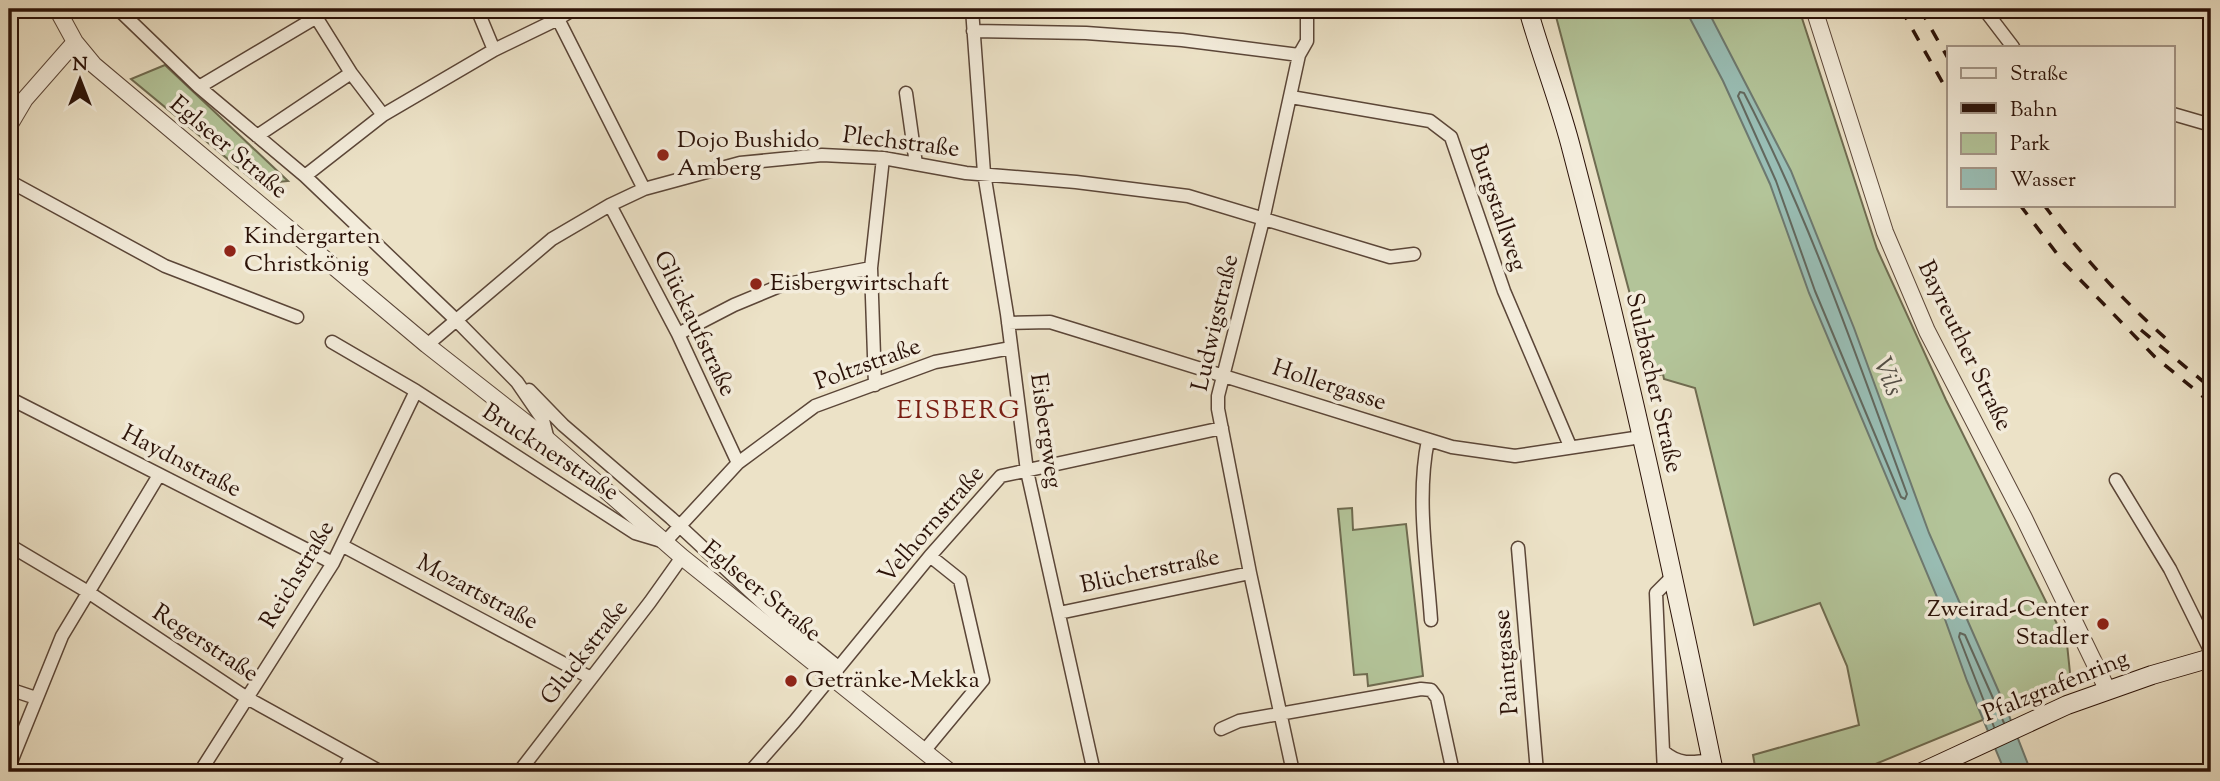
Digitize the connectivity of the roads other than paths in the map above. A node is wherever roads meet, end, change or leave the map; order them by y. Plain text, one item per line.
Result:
1 (57, 9) edge
2 (118, 9) edge
3 (477, 9) edge
4 (575, 9) edge
5 (972, 9) edge
6 (1307, 9) edge
7 (1528, 9) edge
8 (1814, 9) edge
9 (1984, 9) edge
10 (313, 13) edge
11 (558, 19) junction
12 (973, 31) junction
13 (75, 41) junction
14 (2012, 46) edge
15 (494, 50) junction
16 (1299, 55) junction
17 (351, 73) junction
18 (199, 87) junction
19 (906, 93) dead end
20 (1291, 97) junction
21 (13, 107) edge
22 (2174, 114) edge
23 (383, 115) junction
24 (2211, 125) edge
25 (9, 126) edge
26 (257, 136) junction
27 (883, 158) junction
28 (916, 164) junction
29 (984, 173) junction
30 (305, 176) junction
31 (9, 181) edge
32 (644, 189) junction
33 (610, 205) junction
34 (1262, 220) junction
35 (1414, 254) dead end
36 (871, 268) junction
37 (297, 317) dead end
38 (456, 319) junction
39 (1008, 323) junction
40 (678, 334) junction
41 (332, 342) dead end
42 (428, 345) junction
43 (1012, 348) junction
44 (1225, 375) junction
45 (517, 382) junction
46 (875, 385) junction
47 (416, 391) junction
48 (9, 398) edge
49 (1222, 428) junction
50 (1642, 437) junction
51 (548, 440) junction
52 (1428, 440) junction
53 (1570, 446) junction
54 (738, 463) junction
55 (1027, 471) junction
56 (159, 475) junction
57 (2116, 480) dead end
58 (679, 526) junction
59 (665, 542) junction
60 (9, 545) edge
61 (343, 546) junction
62 (1518, 548) dead end
63 (930, 556) junction
64 (682, 557) junction
65 (333, 563) junction
66 (1250, 573) junction
67 (1672, 578) junction
68 (88, 592) junction
69 (1059, 613) junction
70 (1431, 620) dead end
71 (2211, 652) edge
72 (2211, 658) edge
73 (834, 672) junction
74 (591, 678) junction
75 (9, 689) edge
76 (2107, 690) junction
77 (36, 698) junction
78 (247, 698) junction
79 (1281, 714) junction
80 (1221, 729) dead end
81 (925, 750) junction
82 (1663, 751) junction
83 (351, 757) junction
84 (1713, 766) edge
85 (9, 767) edge
86 (200, 772) edge
87 (343, 772) edge
88 (381, 772) edge
89 (519, 772) edge
90 (750, 772) edge
91 (950, 772) edge
92 (1094, 772) edge
93 (1293, 772) edge
94 (1453, 772) edge
95 (1537, 772) edge
96 (1664, 772) edge
97 (1922, 772) edge

1 - 13 street, Eglseer Straße
2 - 18 street, Eglseer Straße
3 - 15 street
4 - 11 street
5 - 12 street, Eisbergweg
6 - 16 street, Ludwigstraße
7 - 50 main road, Sulzbacher Straße
8 - 76 street, Bayreuther Straße
9 - 14 street
10 - 17 street
10 - 18 street, Eglseer Straße
11 - 15 street
11 - 32 street
12 - 16 street
12 - 29 street, Eisbergweg
13 - 21 street
13 - 42 street, Eglseer Straße
15 - 23 street
16 - 20 street, Ludwigstraße
17 - 23 street
17 - 26 street, Eglseer Straße
18 - 26 street, Eglseer Straße
19 - 28 street
20 - 34 street, Ludwigstraße
20 - 53 street, Burgstallweg
21 - 25 street
22 - 24 street
23 - 30 street
26 - 30 street, Eglseer Straße
27 - 28 street, Plechstraße
27 - 32 street, Plechstraße
27 - 36 street
28 - 29 street, Plechstraße
29 - 34 street, Plechstraße
29 - 39 street, Eisbergweg
30 - 38 street, Eglseer Straße
31 - 37 street
32 - 33 street, Plechstraße
33 - 38 street, Plechstraße
33 - 40 street, Glückaufstraße
34 - 35 street, Plechstraße
34 - 44 street, Ludwigstraße
36 - 40 street
36 - 46 street
38 - 42 street, Plechstraße
38 - 45 street, Eglseer Straße
39 - 43 street, Eisbergweg
39 - 44 street, Hollergasse
40 - 54 street, Glückaufstraße
41 - 47 street, Brucknerstraße
42 - 51 street, Eglseer Straße
43 - 46 street, Poltzstraße
43 - 55 street, Eisbergweg
44 - 49 street, Ludwigstraße
44 - 52 street, Hollergasse
45 - 51 street, Eglseer Straße
45 - 58 street, Eglseer Straße
46 - 54 street, Poltzstraße
47 - 59 street, Brucknerstraße
47 - 61 street, Reichstraße
48 - 56 street, Haydnstraße
49 - 55 street, Velhornstraße
49 - 66 street, Ludwigstraße
50 - 53 street, Hollergasse
50 - 67 main road, Sulzbacher Straße
51 - 59 street, Eglseer Straße
52 - 53 street, Hollergasse
52 - 70 street
54 - 58 street, Poltzstraße
55 - 63 street, Velhornstraße
55 - 69 street, Eisbergweg
56 - 65 street, Haydnstraße
56 - 68 street
57 - 71 street
58 - 59 street, Poltzstraße
58 - 73 street, Eglseer Straße
59 - 64 street, Eglseer Straße
60 - 68 street, Regerstraße
61 - 65 street, Reichstraße
61 - 74 street, Mozartstraße
62 - 95 street, Paintgasse
63 - 73 street, Velhornstraße
63 - 81 street
64 - 73 street, Eglseer Straße
64 - 74 street, Gluckstraße
65 - 78 street, Reichstraße
66 - 69 street, Blücherstraße
66 - 79 street, Ludwigstraße
67 - 82 street
67 - 84 main road, Sulzbacher Straße
68 - 77 street
68 - 78 street, Regerstraße
69 - 92 street, Eisbergweg
72 - 76 main road, Pfalzgrafenring
73 - 81 street, Eglseer Straße
73 - 90 street, Velhornstraße
74 - 89 street, Gluckstraße
75 - 77 street
76 - 97 main road, Pfalzgrafenring
77 - 85 street
78 - 83 street, Regerstraße
78 - 86 street, Reichstraße
79 - 80 street
79 - 93 street, Ludwigstraße
79 - 94 street
81 - 91 street, Eglseer Straße
82 - 84 street
82 - 96 street
83 - 87 street
83 - 88 street, Regerstraße

